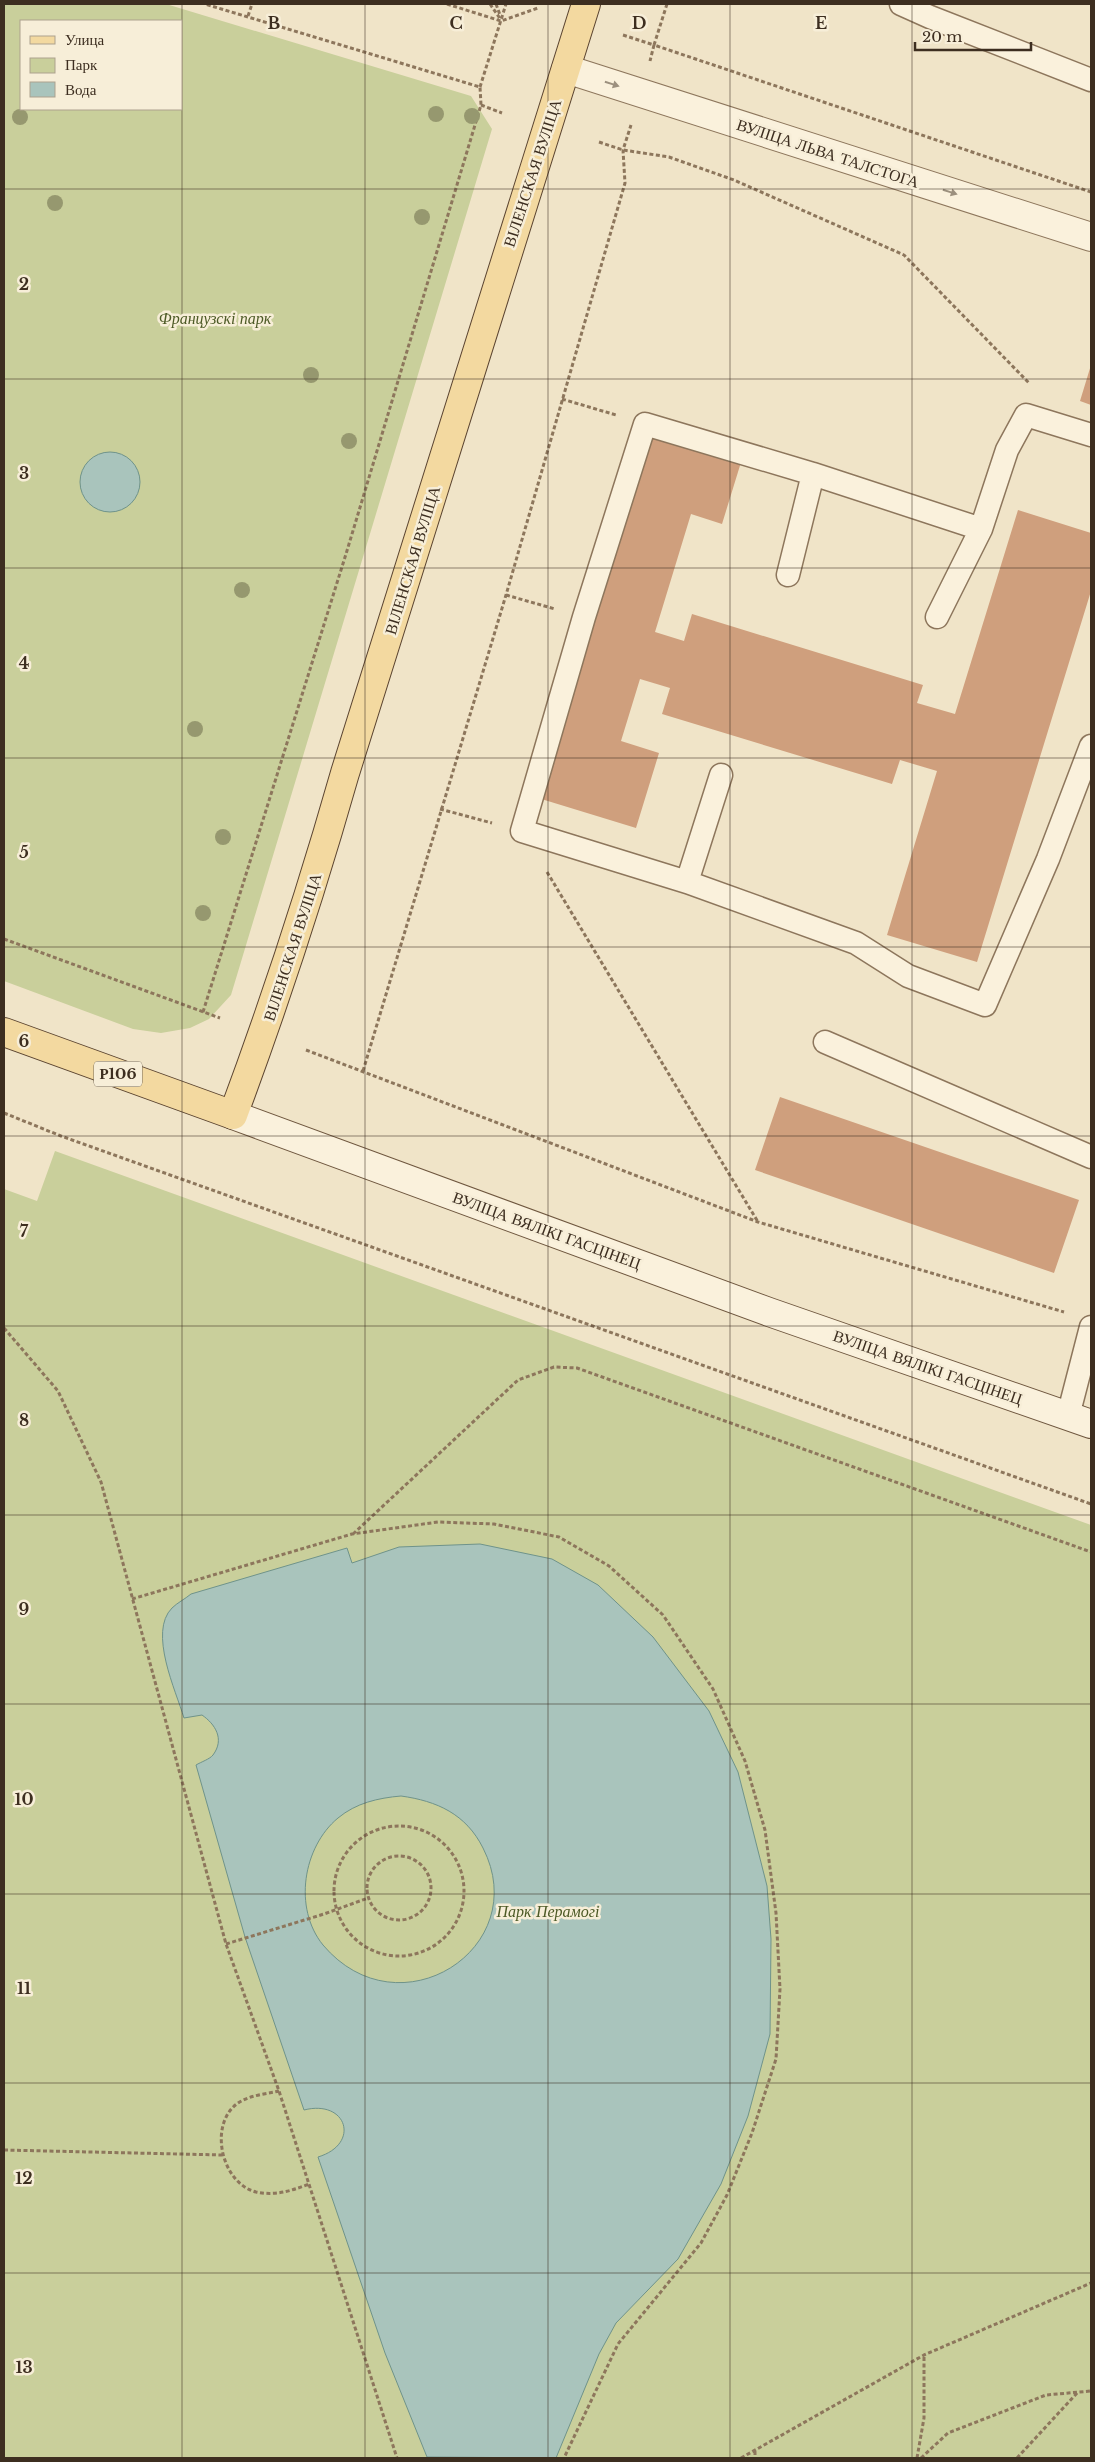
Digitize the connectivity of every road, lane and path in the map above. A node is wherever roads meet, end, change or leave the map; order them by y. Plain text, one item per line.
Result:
1 (205, 4) edge
2 (252, 4) edge
3 (447, 4) edge
4 (490, 4) edge
5 (496, 4) edge
6 (506, 4) edge
7 (586, 4) edge
8 (667, 4) edge
9 (901, 4) edge
10 (538, 8) dead end
11 (248, 16) junction
12 (501, 21) junction
13 (623, 35) dead end
14 (654, 45) junction
15 (648, 67) dead end
16 (566, 69) junction
17 (1091, 80) edge
18 (480, 87) junction
19 (481, 106) junction
20 (502, 113) dead end
21 (632, 122) dead end
22 (599, 142) dead end
23 (623, 150) junction
24 (1091, 192) edge
25 (1091, 237) edge
26 (562, 399) junction
27 (1053, 423) junction
28 (645, 424) junction
29 (1091, 435) edge
30 (813, 474) junction
31 (981, 529) junction
32 (788, 575) dead end
33 (506, 595) junction
34 (584, 617) junction
35 (938, 617) dead end
36 (1091, 746) edge
37 (721, 775) dead end
38 (440, 810) junction
39 (522, 832) junction
40 (687, 882) junction
41 (4, 939) edge
42 (203, 1012) junction
43 (220, 1018) dead end
44 (4, 1032) edge
45 (826, 1042) dead end
46 (306, 1050) dead end
47 (364, 1071) junction
48 (4, 1113) edge
49 (233, 1115) junction
50 (1091, 1158) edge
51 (758, 1222) junction
52 (1072, 1314) dead end
53 (1091, 1327) edge
54 (4, 1328) edge
55 (1079, 1420) edge
56 (1091, 1504) edge
57 (352, 1534) junction
58 (1091, 1552) edge
59 (132, 1600) junction
60 (368, 1898) junction
61 (336, 1909) junction
62 (226, 1944) junction
63 (279, 2091) junction
64 (4, 2150) edge
65 (222, 2155) junction
66 (309, 2184) junction
67 (1091, 2283) edge
68 (924, 2355) junction
69 (1091, 2391) edge
70 (1078, 2392) junction
71 (755, 2450) junction
72 (397, 2458) edge
73 (564, 2458) edge
74 (742, 2458) edge
75 (755, 2458) edge
76 (917, 2458) edge
77 (921, 2458) edge
78 (1017, 2458) edge

1 - 11 path
2 - 11 path
3 - 12 path
4 - 12 path
5 - 12 path
6 - 12 path
7 - 16 main road, ВІЛЕНСКАЯ ВУЛІЦА
8 - 14 path
9 - 17 lane
10 - 12 path
11 - 18 path
12 - 18 path
13 - 14 path
14 - 15 path
14 - 24 path
16 -> 25 main road, ВУЛІЦА ЛЬВА ТАЛСТОГА
16 - 49 main road, ВІЛЕНСКАЯ ВУЛІЦА
18 - 19 path
19 - 20 path
19 - 42 path
21 - 23 path
22 - 23 path
23 - 26 path
23 - 27 path
26 - 28 path
26 - 33 path
27 - 29 lane
27 - 31 lane
28 - 30 lane
28 - 34 lane
30 - 31 lane
30 - 32 lane
31 - 35 lane
33 - 34 path
33 - 38 path
34 - 39 lane
36 - 40 lane
37 - 40 lane
38 - 39 path
38 - 47 path
39 - 40 lane
39 - 51 path
41 - 42 path
42 - 43 path
44 - 49 main road, ВУЛІЦА ВЯЛІКІ ГАСЦІНЕЦ / Р106
45 - 50 lane
46 - 47 path
47 - 51 path
48 - 56 path
49 - 55 main road, ВУЛІЦА ВЯЛІКІ ГАСЦІНЕЦ / Р106
51 - 52 path
53 - 55 lane
54 - 59 path
57 - 58 path
57 - 59 path
57 - 73 path
59 - 62 path
60 - 60 path
60 - 61 path
61 - 61 path
61 - 62 path
62 - 63 path
63 - 65 path
63 - 66 path
64 - 65 path
65 - 66 path
66 - 72 path
67 - 68 path
68 - 71 path
68 - 76 path
69 - 70 path
70 - 77 path
70 - 78 path
71 - 74 path
71 - 75 path

